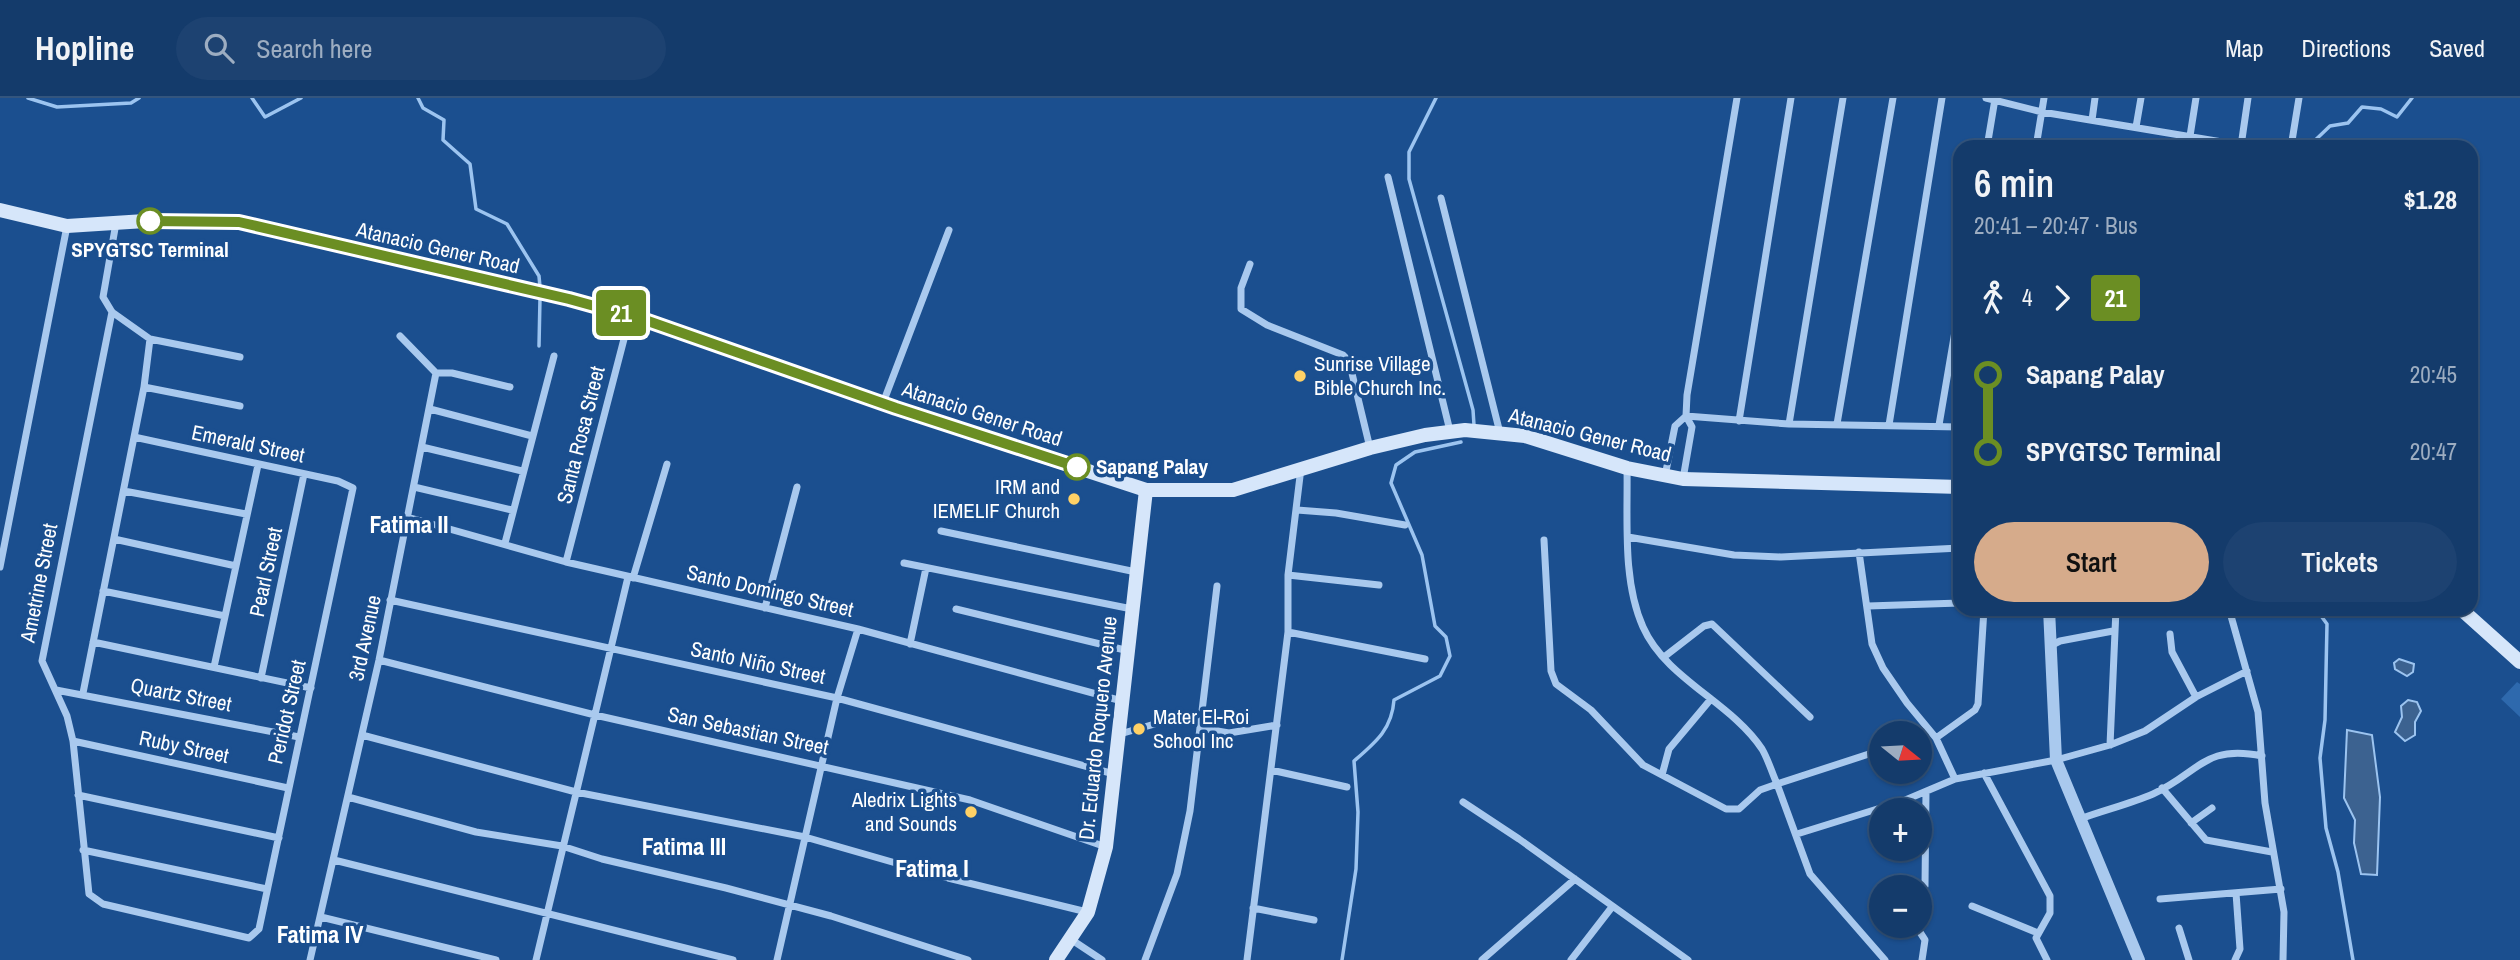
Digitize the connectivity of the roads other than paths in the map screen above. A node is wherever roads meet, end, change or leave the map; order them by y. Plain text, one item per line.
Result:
1 (1737, 98) edge
2 (1791, 98) edge
3 (1843, 98) edge
4 (1893, 98) edge
5 (1942, 98) edge
6 (1986, 98) edge
7 (2044, 98) edge
8 (2095, 98) edge
9 (2141, 98) edge
10 (2196, 98) edge
11 (2248, 98) edge
12 (2299, 98) edge
13 (1995, 99) edge
14 (2042, 112) junction
15 (2092, 120) junction
16 (2136, 127) junction
17 (2190, 136) junction
18 (1988, 140) edge
19 (2037, 140) edge
20 (2210, 140) edge
21 (2242, 140) edge
22 (2292, 140) edge
23 (1388, 177) dead end
24 (1441, 198) dead end
25 (0, 210) edge
26 (116, 222) junction
27 (67, 226) junction
28 (949, 230) dead end
29 (1250, 264) dead end
30 (112, 312) junction
31 (629, 316) junction
32 (400, 336) dead end
33 (149, 340) junction
34 (1953, 343) edge
35 (554, 356) dead end
36 (240, 357) dead end
37 (436, 373) junction
38 (144, 387) junction
39 (510, 387) dead end
40 (883, 403) junction
41 (240, 406) dead end
42 (430, 409) junction
43 (1686, 416) junction
44 (1739, 421) junction
45 (1789, 424) junction
46 (1837, 424) junction
47 (1889, 425) junction
48 (1939, 425) junction
49 (1953, 426) edge
50 (1450, 432) junction
51 (1500, 433) junction
52 (532, 436) junction
53 (134, 437) junction
54 (422, 447) junction
55 (1370, 448) junction
56 (667, 464) dead end
57 (258, 465) junction
58 (1301, 468) junction
59 (1627, 468) junction
60 (522, 471) junction
61 (304, 474) junction
62 (1665, 477) junction
63 (1683, 479) junction
64 (414, 486) junction
65 (797, 487) dead end
66 (1953, 487) edge
67 (353, 488) joint
68 (1146, 490) junction
69 (124, 491) junction
70 (512, 510) junction
71 (1297, 510) junction
72 (246, 514) junction
73 (407, 517) junction
74 (1405, 525) dead end
75 (941, 531) dead end
76 (1628, 537) junction
77 (114, 540) junction
78 (1544, 540) dead end
79 (505, 543) junction
80 (1953, 548) edge
81 (1859, 552) junction
82 (566, 562) junction
83 (904, 563) dead end
84 (236, 566) junction
85 (0, 567) edge
86 (926, 568) junction
87 (1136, 572) junction
88 (1288, 575) junction
89 (630, 577) junction
90 (1379, 585) dead end
91 (1217, 586) dead end
92 (103, 591) junction
93 (390, 600) junction
94 (1953, 603) edge
95 (1868, 606) junction
96 (765, 608) junction
97 (956, 608) dead end
98 (1132, 609) junction
99 (225, 616) junction
100 (1984, 616) edge
101 (2049, 616) edge
102 (2115, 616) edge
103 (2234, 616) edge
104 (2469, 616) edge
105 (858, 629) junction
106 (2113, 631) junction
107 (1288, 632) junction
108 (2170, 634) dead end
109 (93, 642) junction
110 (911, 644) junction
111 (2050, 647) junction
112 (610, 648) junction
113 (1130, 651) junction
114 (1664, 657) junction
115 (1425, 659) dead end
116 (379, 660) junction
117 (2520, 662) edge
118 (214, 667) junction
119 (2246, 671) junction
120 (261, 678) junction
121 (311, 688) junction
122 (56, 690) junction
123 (83, 693) junction
124 (2196, 697) junction
125 (837, 698) junction
126 (1711, 699) junction
127 (1125, 702) junction
128 (595, 715) junction
129 (1810, 717) dead end
130 (1165, 721) dead end
131 (1277, 725) junction
132 (1200, 728) junction
133 (1120, 734) junction
134 (362, 735) junction
135 (299, 737) junction
136 (1936, 738) junction
137 (73, 741) junction
138 (2110, 745) junction
139 (1869, 754) edge
140 (2262, 756) junction
141 (2056, 760) junction
142 (822, 765) junction
143 (1271, 769) junction
144 (1984, 773) junction
145 (1114, 774) junction
146 (1662, 775) junction
147 (1955, 779) junction
148 (1777, 784) junction
149 (1347, 787) dead end
150 (288, 788) junction
151 (2162, 788) junction
152 (576, 792) junction
153 (1926, 792) junction
154 (78, 795) junction
155 (348, 797) junction
156 (1462, 802) dead end
157 (2212, 808) dead end
158 (2079, 819) junction
159 (2191, 822) junction
160 (1797, 834) junction
161 (805, 837) junction
162 (279, 838) junction
163 (562, 846) junction
164 (1106, 847) junction
165 (83, 850) junction
166 (2272, 852) junction
167 (334, 860) junction
168 (1924, 875) edge
169 (1575, 879) junction
170 (267, 889) junction
171 (2281, 889) junction
172 (2236, 893) junction
173 (2160, 899) dead end
174 (788, 905) junction
175 (1972, 906) dead end
176 (1612, 907) junction
177 (1254, 908) junction
178 (1088, 912) junction
179 (546, 913) junction
180 (321, 917) junction
181 (1314, 920) dead end
182 (2179, 928) dead end
183 (2038, 933) junction
184 (249, 938) joint
185 (1924, 938) edge
186 (1072, 940) junction
187 (2136, 959) edge
188 (310, 960) edge
189 (496, 960) edge
190 (536, 960) edge
191 (733, 960) edge
192 (777, 960) edge
193 (968, 960) edge
194 (1056, 960) edge
195 (1102, 960) edge
196 (1145, 960) edge
197 (1247, 960) edge
198 (1482, 960) edge
199 (1571, 960) edge
200 (1688, 960) edge
201 (1885, 960) edge
202 (1922, 960) edge
203 (2047, 960) edge
204 (2189, 960) edge
205 (2235, 960) edge
206 (2283, 960) edge

1 - 43 street
2 - 44 street
3 - 45 street
4 - 46 street
5 - 47 street
6 - 13 street
7 - 14 street
8 - 15 street
9 - 16 street
10 - 17 street
11 - 21 street
12 - 22 street
13 - 14 street
13 - 18 street
14 - 15 street
14 - 19 street
15 - 16 street
16 - 17 street
17 - 20 street
23 - 50 street
24 - 51 street
25 - 27 main road, Atanacio Gener Road
26 - 27 main road, Atanacio Gener Road
26 - 30 street
26 - 31 main road, Atanacio Gener Road
27 - 85 street
28 - 40 street
29 - 55 street
30 - 33 street
30 - 122 street, Ametrine Street
31 - 40 main road, Atanacio Gener Road
31 - 82 street, Santa Rosa Street
32 - 37 street
33 - 36 street
33 - 38 street
34 - 48 street
35 - 52 street
37 - 39 street
37 - 42 street, 3rd Avenue
38 - 41 street
38 - 53 street
40 - 68 main road, Atanacio Gener Road
42 - 52 street
42 - 54 street, 3rd Avenue
43 - 44 street
43 - 62 street
43 - 63 street
44 - 45 street
45 - 46 street
46 - 47 street
47 - 48 street
48 - 49 street
50 - 51 main road, Atanacio Gener Road
50 - 55 main road, Atanacio Gener Road
51 - 59 main road, Atanacio Gener Road
52 - 60 street
53 - 57 street, Emerald Street
53 - 69 street
54 - 60 street
54 - 64 street, 3rd Avenue
55 - 58 main road, Atanacio Gener Road
56 - 89 street
57 - 61 street, Emerald Street
57 - 72 street
58 - 68 main road, Atanacio Gener Road
58 - 71 street
59 - 62 main road, Atanacio Gener Road
59 - 76 street
60 - 70 street
61 - 67 street, Emerald Street
61 - 120 street, Pearl Street
62 - 63 main road, Atanacio Gener Road
63 - 66 main road, Atanacio Gener Road
64 - 70 street
64 - 73 street, 3rd Avenue
65 - 96 street
67 - 121 street, Peridot Street
68 - 87 main road, Dr. Eduardo Roquero Avenue
69 - 72 street
69 - 77 street
70 - 79 street
71 - 74 street
71 - 88 street
72 - 84 street
73 - 79 street, Santo Domingo Street
73 - 93 street, 3rd Avenue
75 - 87 street
76 - 81 street
76 - 114 street
77 - 84 street
77 - 92 street
78 - 146 street
79 - 82 street, Santo Domingo Street
80 - 81 street
81 - 95 street
82 - 89 street, Santo Domingo Street
83 - 86 street
84 - 99 street
86 - 98 street
86 - 110 street
87 - 98 main road, Dr. Eduardo Roquero Avenue
88 - 90 street
88 - 107 street
89 - 96 street, Santo Domingo Street
89 - 112 street
91 - 132 street
92 - 99 street
92 - 109 street
93 - 112 street, Santo Niño Street
93 - 116 street, 3rd Avenue
94 - 95 street
95 - 136 street
96 - 105 street, Santo Domingo Street
97 - 113 street
98 - 113 main road, Dr. Eduardo Roquero Avenue
99 - 118 street
100 - 136 street
101 - 111 street
102 - 106 street
103 - 119 street
104 - 117 main road
105 - 110 street, Santo Domingo Street
105 - 125 street
106 - 111 street
106 - 138 street
107 - 115 street
107 - 131 street
108 - 124 street
109 - 118 street
109 - 123 street
110 - 127 street, Santo Domingo Street
111 - 141 street
112 - 125 street, Santo Niño Street
112 - 128 street
113 - 127 main road, Dr. Eduardo Roquero Avenue
114 - 126 street
114 - 129 street
116 - 128 street, San Sebastian Street
116 - 134 street, 3rd Avenue
118 - 120 street
119 - 124 street
119 - 140 street
120 - 121 street
121 - 135 street, Peridot Street
122 - 123 street, Quartz Street
122 - 137 street, Ametrine Street
123 - 135 street, Quartz Street
124 - 138 street
125 - 142 street
125 - 145 street, Santo Niño Street
126 - 146 street
126 - 148 street
127 - 133 main road, Dr. Eduardo Roquero Avenue
128 - 142 street, San Sebastian Street
128 - 152 street
130 - 133 street
131 - 132 street
131 - 143 street
132 - 196 street
133 - 145 main road, Dr. Eduardo Roquero Avenue
134 - 152 street
134 - 155 street, 3rd Avenue
135 - 150 street, Peridot Street
136 - 147 street
137 - 150 street, Ruby Street
137 - 154 street, Ametrine Street
138 - 141 street
139 - 148 street
140 - 151 street
140 - 166 street
141 - 144 street
141 - 158 street
142 - 161 street
142 - 164 street, San Sebastian Street
143 - 149 street
143 - 177 street
144 - 147 street
144 - 183 street
145 - 164 main road, Dr. Eduardo Roquero Avenue
146 - 148 street
147 - 153 street
148 - 160 street
150 - 162 street, Peridot Street
151 - 158 street
151 - 159 street
152 - 161 street
152 - 163 street
153 - 160 street
153 - 168 street
154 - 162 street
154 - 165 street, Ametrine Street
155 - 163 street
155 - 167 street, 3rd Avenue
156 - 169 street
157 - 159 street
158 - 187 street
159 - 166 street
160 - 201 street
161 - 174 street
161 - 178 street
162 - 170 street, Peridot Street
163 - 174 street
163 - 179 street
164 - 178 main road, Dr. Eduardo Roquero Avenue
165 - 170 street
165 - 184 street, Ametrine Street
166 - 171 street
167 - 179 street
167 - 180 street, 3rd Avenue
169 - 176 street
169 - 198 street
170 - 184 street, Peridot Street
171 - 172 street
171 - 206 street
172 - 173 street
172 - 205 street
174 - 192 street
174 - 193 street
175 - 183 street
176 - 199 street
176 - 200 street
177 - 181 street
177 - 197 street
178 - 186 main road, Dr. Eduardo Roquero Avenue
179 - 190 street
179 - 191 street
180 - 188 street, 3rd Avenue
180 - 189 street
182 - 204 street
183 - 203 street
185 - 202 street
186 - 194 main road, Dr. Eduardo Roquero Avenue
186 - 195 street

